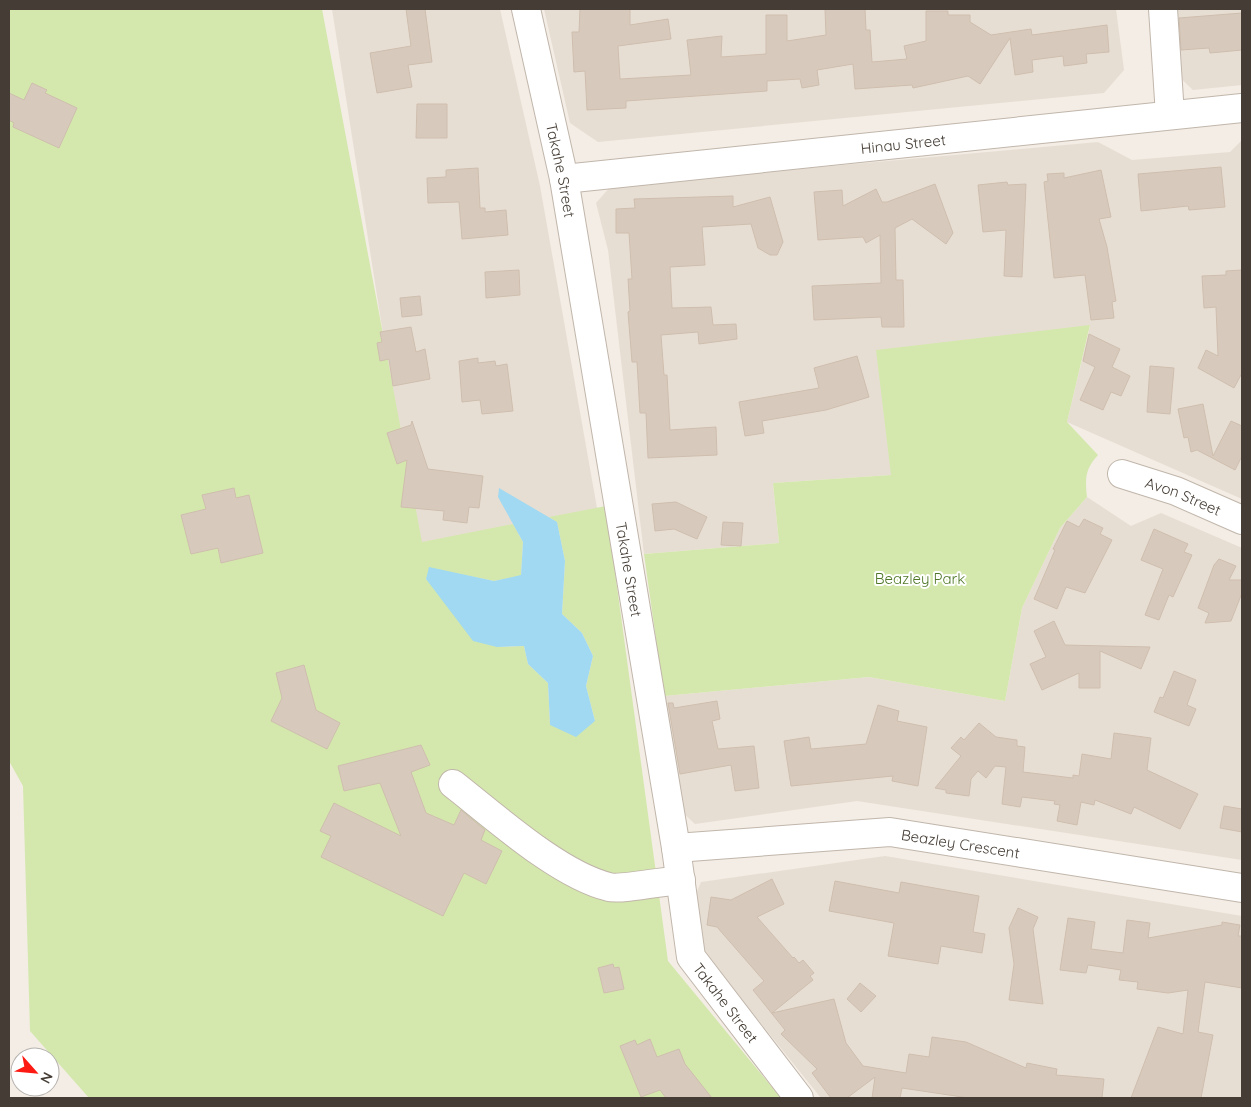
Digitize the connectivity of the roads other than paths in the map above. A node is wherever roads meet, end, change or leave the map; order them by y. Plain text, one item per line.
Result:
1 (526, 9) edge
2 (1163, 9) edge
3 (1242, 108) edge
4 (1170, 115) junction
5 (564, 179) junction
6 (1122, 474) dead end
7 (1242, 520) edge
8 (453, 784) dead end
9 (676, 848) junction
10 (680, 880) junction
11 (1242, 888) edge
12 (799, 1098) edge

1 - 5 street, Takahe Street
2 - 4 street
3 - 4 street, Hinau Street
4 - 5 street, Hinau Street
5 - 9 street, Takahe Street
6 - 7 street, Avon Street
8 - 10 street
9 - 10 street, Takahe Street
9 - 11 street, Beazley Crescent
10 - 12 street, Takahe Street

